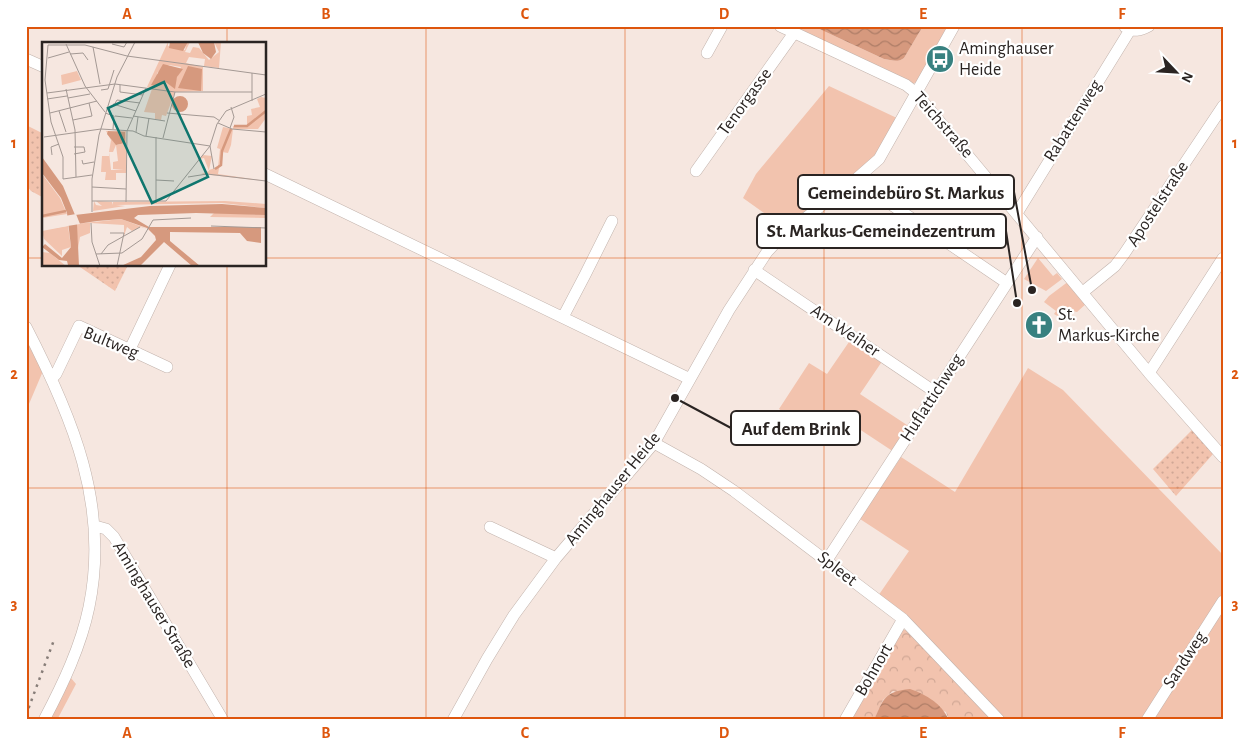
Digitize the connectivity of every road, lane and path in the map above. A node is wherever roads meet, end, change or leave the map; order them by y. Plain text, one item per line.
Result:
1 (722, 26) edge
2 (780, 26) edge
3 (954, 26) edge
4 (1149, 26) edge
5 (1127, 28) edge
6 (794, 33) junction
7 (707, 53) dead end
8 (26, 59) edge
9 (42, 66) edge
10 (916, 93) junction
11 (1223, 106) edge
12 (696, 170) dead end
13 (266, 174) edge
14 (855, 180) junction
15 (1017, 213) junction
16 (612, 221) dead end
17 (1037, 236) junction
18 (1223, 258) edge
19 (170, 266) edge
20 (754, 270) junction
21 (1007, 283) junction
22 (1083, 292) junction
23 (563, 317) junction
24 (26, 327) edge
25 (130, 349) junction
26 (167, 367) dead end
27 (1149, 373) junction
28 (52, 378) junction
29 (690, 379) junction
30 (935, 392) junction
31 (1223, 439) edge
32 (654, 443) junction
33 (1219, 453) edge
34 (95, 526) junction
35 (490, 527) dead end
36 (556, 558) junction
37 (827, 560) junction
38 (1223, 601) edge
39 (903, 620) junction
40 (44, 720) edge
41 (223, 720) edge
42 (453, 720) edge
43 (845, 720) edge
44 (999, 720) edge
45 (1147, 720) edge

1 - 7 street
2 - 6 street, Teichstraße
3 - 10 street, Aminghauser Heide
4 - 5 street
5 - 15 street, Rabattenweg
6 - 10 street, Teichstraße
6 - 12 street, Tenorgasse
8 - 9 street
10 - 14 street, Aminghauser Heide
10 - 15 street, Teichstraße
11 - 22 street, Apostelstraße
13 - 23 street
14 - 20 street, Aminghauser Heide
14 - 21 street
15 - 17 street, Teichstraße
16 - 23 street
17 - 21 street, Huflattichweg
17 - 22 street, Teichstraße
18 - 27 street
19 - 25 street
20 - 29 street, Aminghauser Heide
20 - 30 street, Am Weiher
21 - 30 street, Huflattichweg
22 - 27 street, Teichstraße
23 - 29 street
24 - 28 street, Aminghauser Straße
25 - 26 street, Bultweg
25 - 28 street, Bultweg
27 - 33 street, Teichstraße
28 - 34 street, Aminghauser Straße
29 - 32 street, Aminghauser Heide
30 - 37 street, Huflattichweg
31 - 33 street
32 - 36 street, Aminghauser Heide
32 - 37 street, Spleet
34 - 40 street
34 - 41 street, Aminghauser Straße
35 - 36 street
36 - 42 street, Aminghauser Heide
37 - 39 street, Spleet
38 - 45 street, Sandweg
39 - 43 street, Bohnort
39 - 44 street, Spleet

